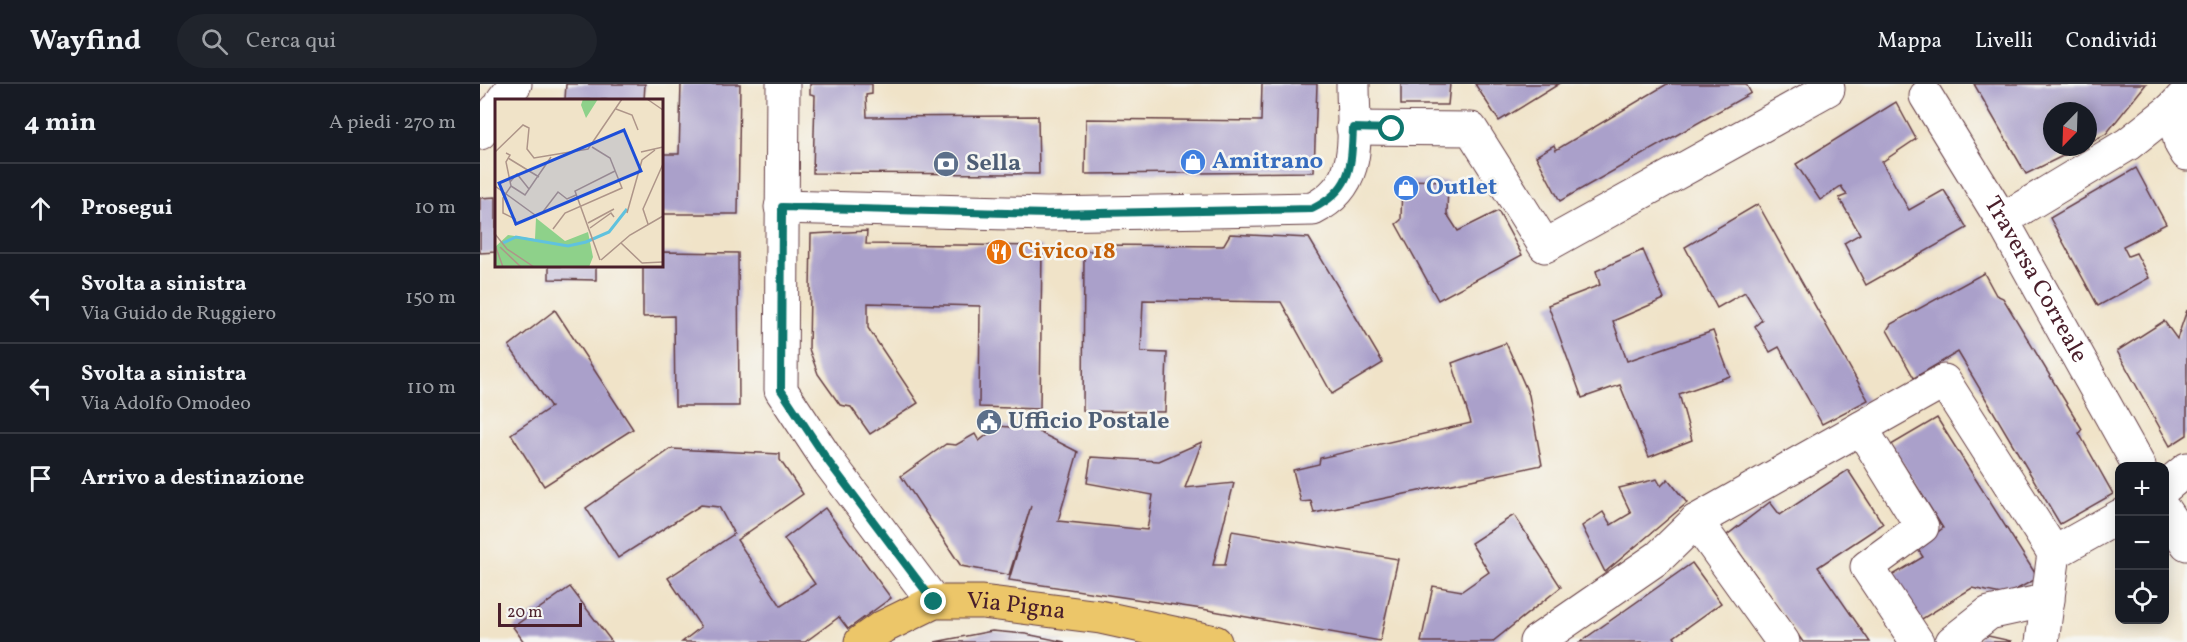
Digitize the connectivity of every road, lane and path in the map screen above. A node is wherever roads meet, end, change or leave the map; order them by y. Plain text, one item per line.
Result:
1 (515, 84) edge
2 (783, 84) edge
3 (1353, 84) edge
4 (1828, 88) dead end
5 (1926, 96) dead end
6 (504, 99) edge
7 (2179, 101) edge
8 (495, 111) edge
9 (1353, 128) junction
10 (480, 133) edge
11 (2187, 154) edge
12 (782, 207) junction
13 (2002, 220) junction
14 (1861, 428) junction
15 (2137, 462) edge
16 (2187, 470) edge
17 (2169, 484) edge
18 (2168, 516) edge
19 (2115, 519) edge
20 (1696, 521) junction
21 (2187, 544) edge
22 (2054, 553) junction
23 (2048, 600) junction
24 (934, 602) junction
25 (861, 642) edge
26 (1215, 642) edge
27 (1536, 642) edge
28 (1783, 642) edge
29 (1917, 642) edge
30 (1952, 642) edge
31 (2042, 642) edge

1 - 6 street
2 - 12 street
3 - 9 street
4 - 9 street
5 - 13 street, Traversa Correale
7 - 11 street
7 - 13 street
8 - 10 street
9 - 12 street
12 - 24 street
13 - 15 street, Traversa Correale
14 - 20 street
14 - 22 street
14 - 29 street
16 - 17 street
18 - 21 street
19 - 22 street
20 - 27 street
20 - 28 street
22 - 23 street
23 - 30 street
23 - 31 street
24 - 25 main road, Via Pigna
24 - 26 main road, Via Pigna

